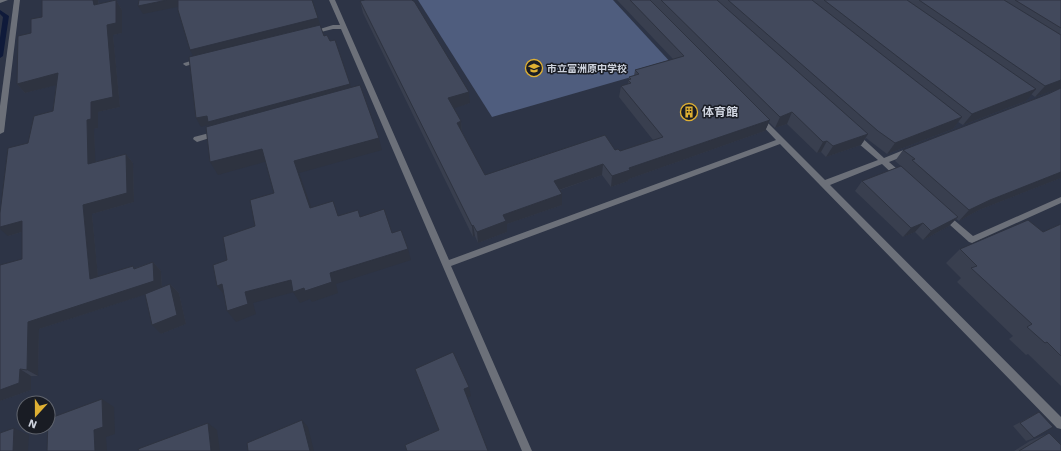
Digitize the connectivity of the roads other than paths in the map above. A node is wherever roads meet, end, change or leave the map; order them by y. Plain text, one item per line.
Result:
1 (5, 0) edge
2 (17, 0) edge
3 (332, 0) edge
4 (0, 1) edge
5 (343, 27) junction
6 (309, 33) edge
7 (209, 58) edge
8 (186, 64) dead end
9 (753, 113) edge
10 (847, 129) edge
11 (226, 131) edge
12 (0, 132) edge
13 (197, 139) dead end
14 (781, 141) junction
15 (918, 147) edge
16 (882, 161) junction
17 (906, 182) edge
18 (824, 184) junction
19 (1061, 200) edge
20 (936, 209) edge
21 (448, 264) junction
22 (1061, 424) edge
23 (528, 451) edge

1 - 4 street
2 - 12 street
3 - 5 street
5 - 6 street
5 - 21 street
7 - 8 street
9 - 14 street
10 - 16 street
11 - 13 street
14 - 18 street
14 - 21 street
15 - 16 street
16 - 17 street
16 - 18 street
18 - 22 street
19 - 20 street
21 - 23 street

